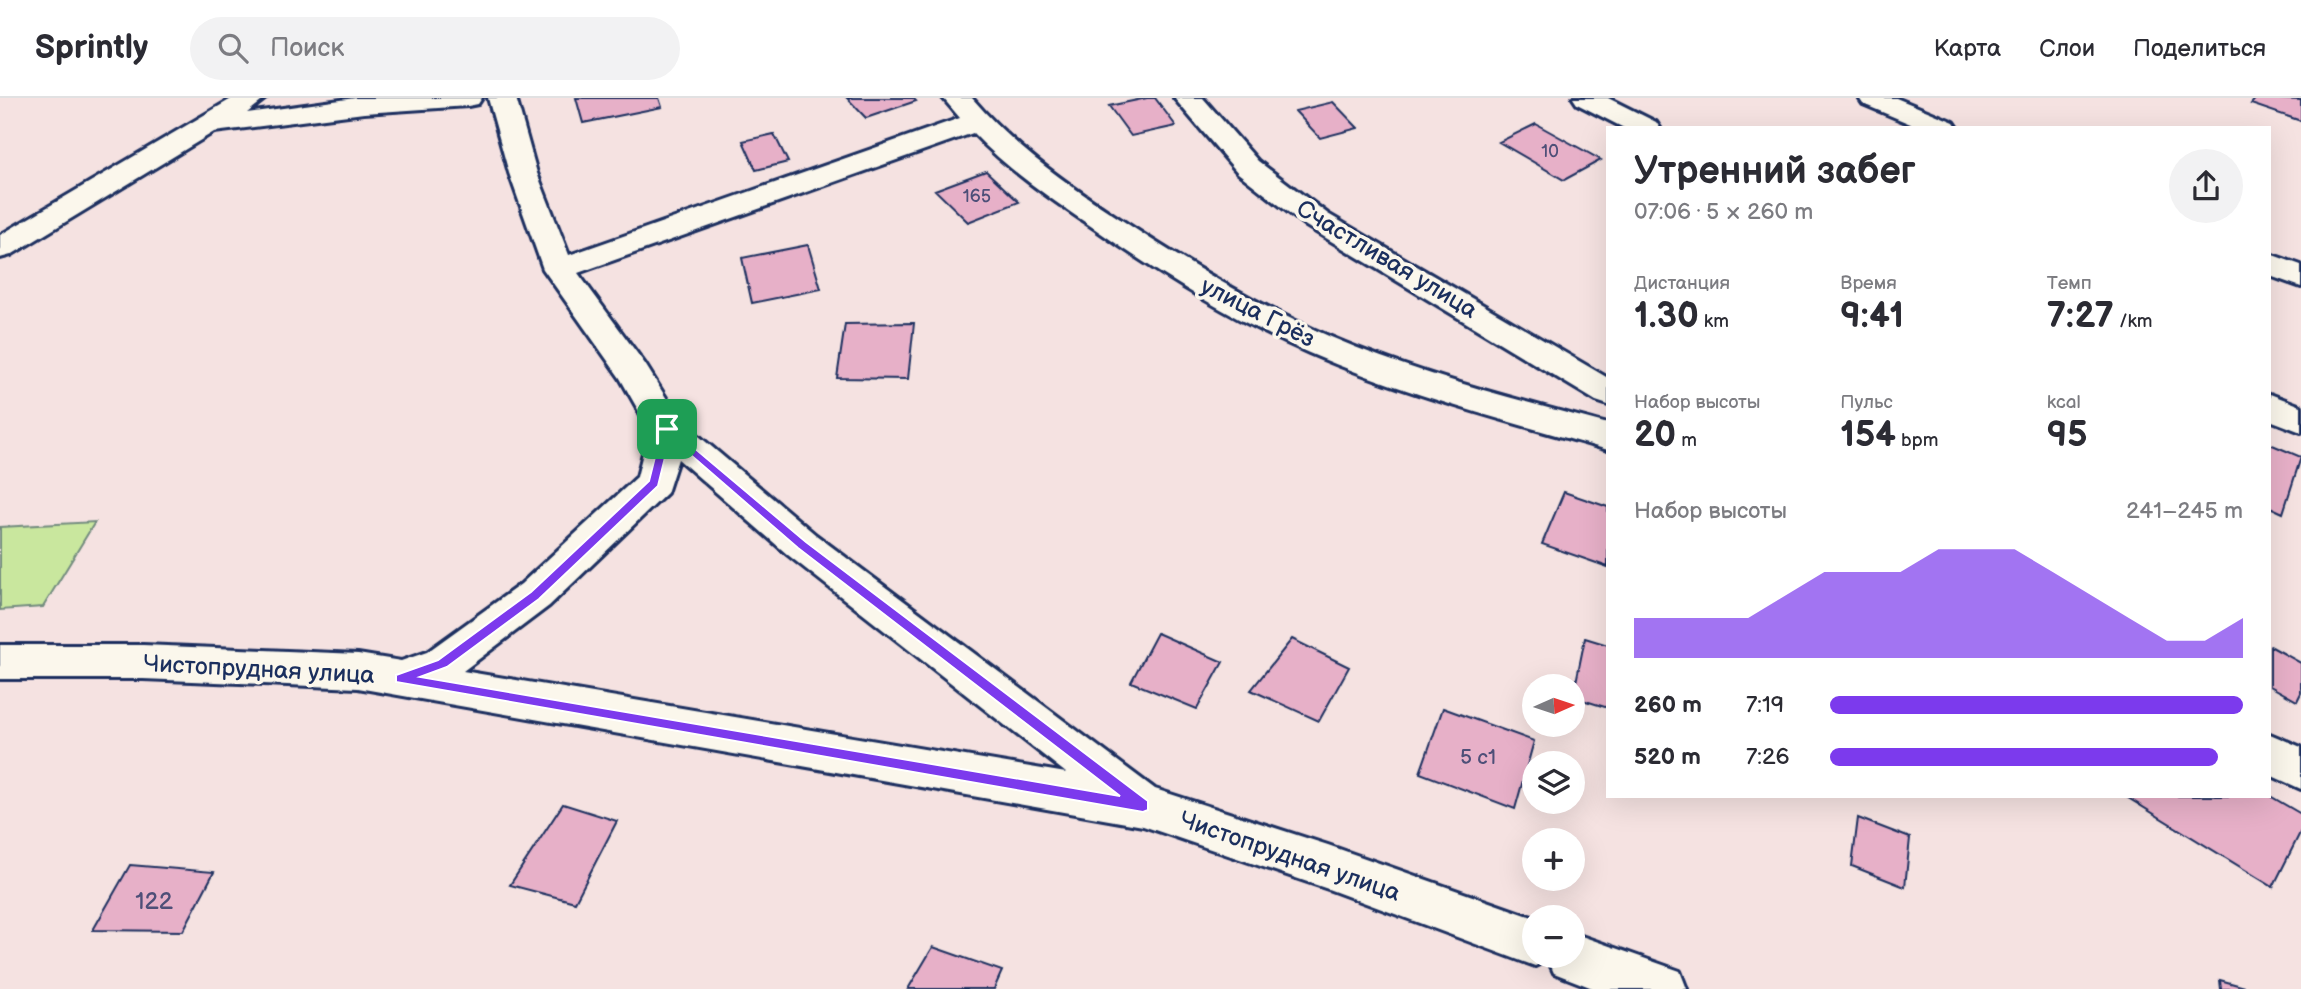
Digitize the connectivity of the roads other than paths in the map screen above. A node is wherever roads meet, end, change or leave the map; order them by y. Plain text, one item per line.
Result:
1 (252, 98) edge
2 (468, 98) edge
3 (502, 98) edge
4 (1188, 98) edge
5 (1587, 98) edge
6 (1873, 98) edge
7 (966, 110) edge
8 (209, 126) junction
9 (1642, 126) edge
10 (1939, 126) edge
11 (0, 248) edge
12 (2271, 264) edge
13 (559, 269) junction
14 (2301, 276) edge
15 (1606, 392) edge
16 (2271, 406) edge
17 (2301, 420) edge
18 (667, 429) junction
19 (1606, 436) edge
20 (2, 666) edge
21 (400, 679) junction
22 (2271, 754) edge
23 (2301, 769) edge
24 (1143, 806) junction
25 (1522, 937) edge
26 (1585, 961) edge
27 (1662, 989) edge

1 - 8 street
2 - 8 street
3 - 13 street
4 - 15 street, Счастливая улица
5 - 9 street
6 - 10 street
7 - 13 street
7 - 19 street, улица Грёз
8 - 11 street
12 - 14 street
13 - 18 street
16 - 17 street
18 - 21 street
18 - 24 street
20 - 21 street, Чистопрудная улица
21 - 24 street, Чистопрудная улица
22 - 23 street
24 - 25 street, Чистопрудная улица
26 - 27 street

